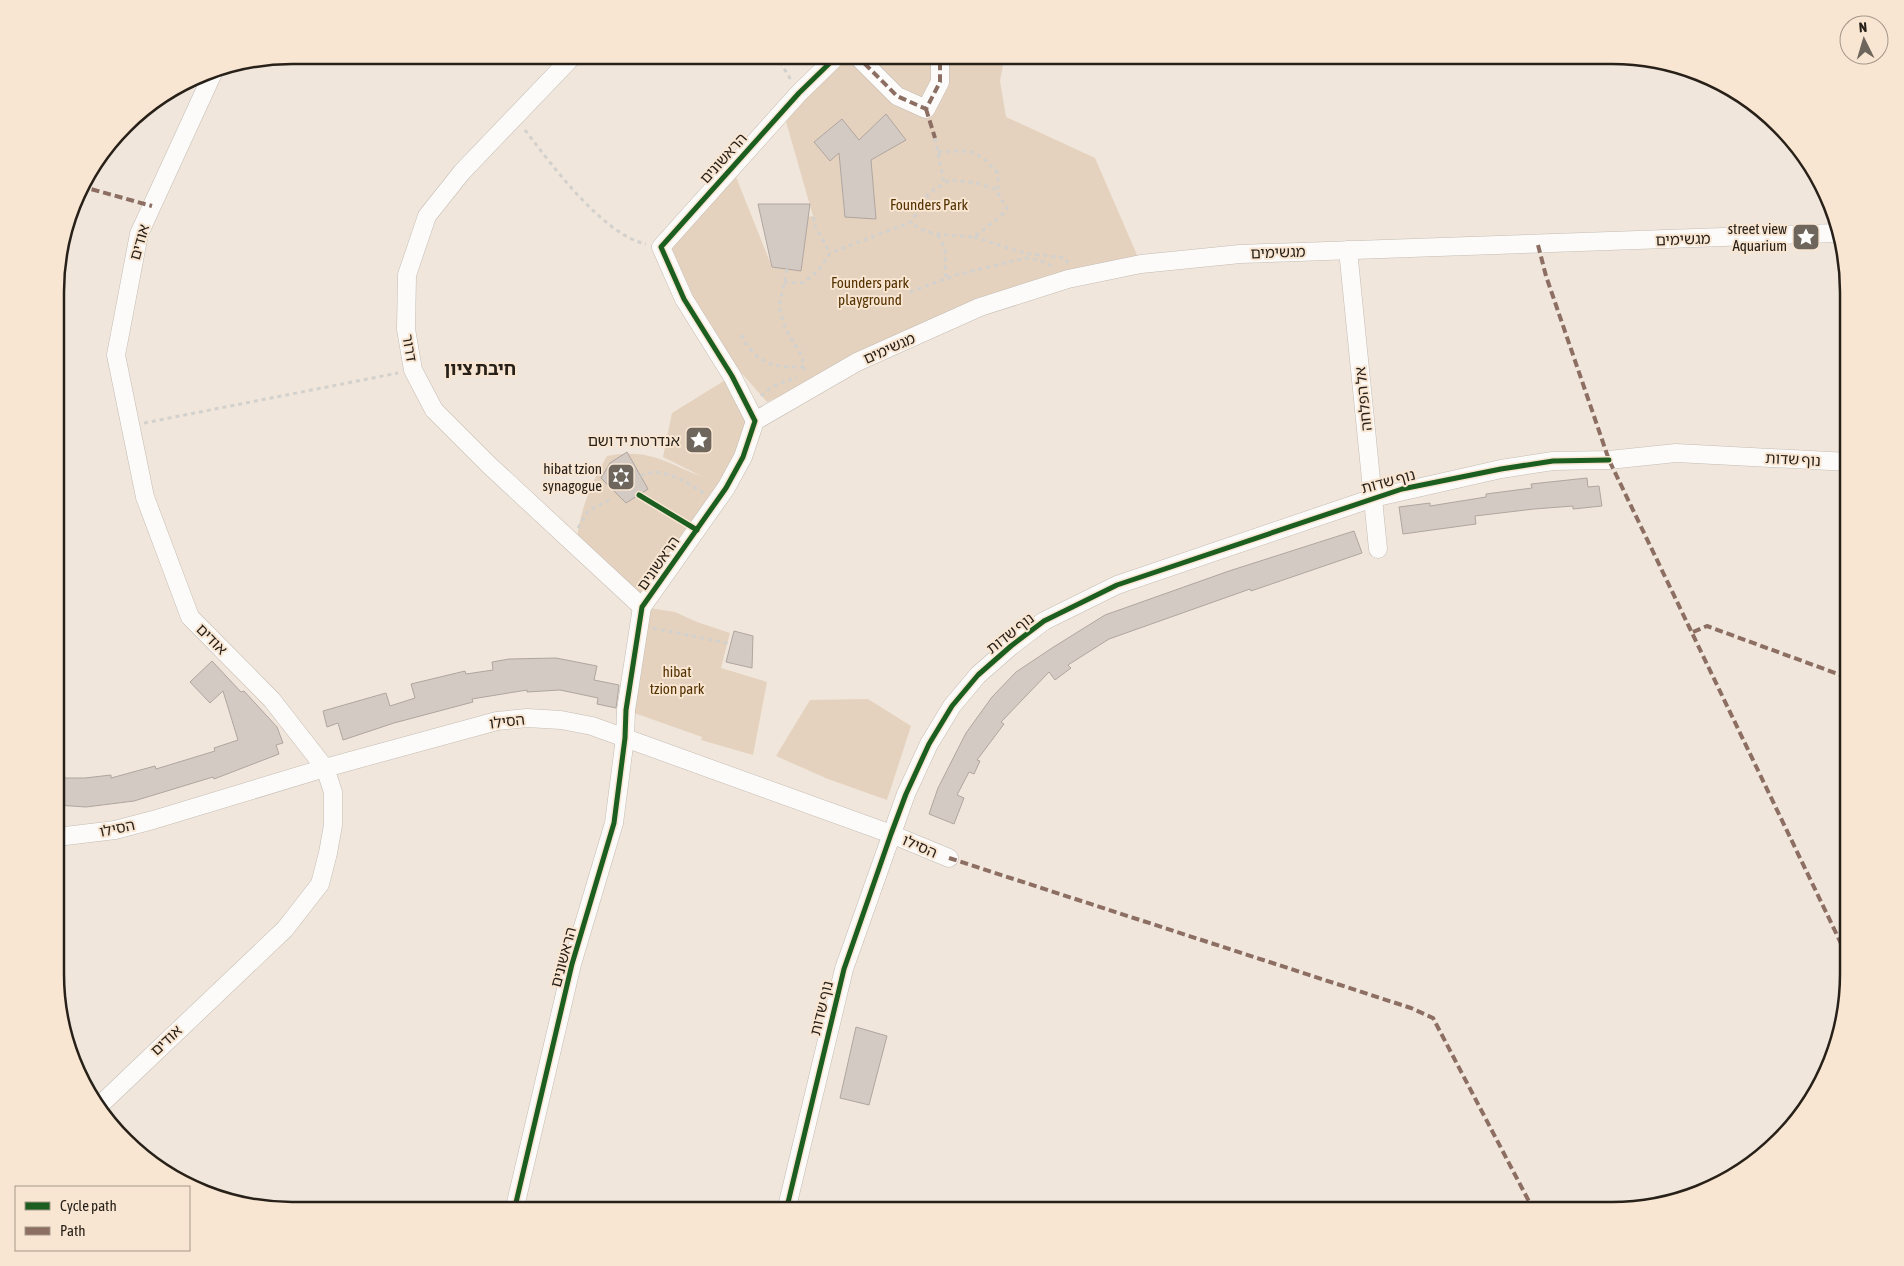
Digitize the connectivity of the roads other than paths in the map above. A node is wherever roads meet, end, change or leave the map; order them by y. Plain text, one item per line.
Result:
1 (565, 64) edge
2 (829, 64) edge
3 (865, 64) edge
4 (940, 64) edge
5 (210, 79) edge
6 (1832, 233) edge
7 (1348, 250) junction
8 (755, 421) junction
9 (1840, 462) edge
10 (1373, 498) junction
11 (1378, 549) dead end
12 (642, 607) junction
13 (625, 738) junction
14 (326, 768) junction
15 (891, 834) junction
16 (64, 836) edge
17 (949, 858) dead end
18 (103, 1102) edge
19 (516, 1202) edge
20 (788, 1202) edge

1 - 12 street, דרור
2 - 8 street, הראשונים
3 - 4 street
5 - 14 street, אודים
6 - 7 street, מגשימים
7 - 8 street, מגשימים
7 - 10 street, אל הפלחה
8 - 12 street, הראשונים
9 - 10 street, נוף שדות
10 - 11 street, אל הפלחה
10 - 15 street, נוף שדות
12 - 13 street, הראשונים
13 - 14 street, הסילו
13 - 15 street, הסילו
13 - 19 street, הראשונים
14 - 16 street, הסילו
14 - 18 street, אודים
15 - 17 street, הסילו
15 - 20 street, נוף שדות

